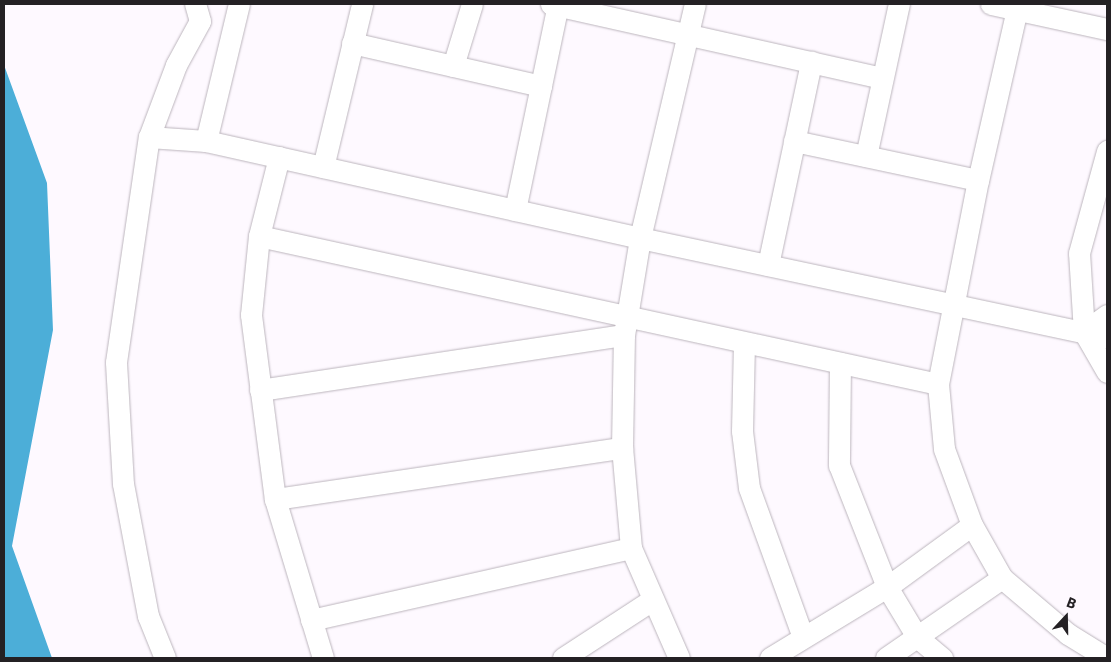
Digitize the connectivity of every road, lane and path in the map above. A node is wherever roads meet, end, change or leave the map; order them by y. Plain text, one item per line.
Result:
1 (195, 4) edge
2 (238, 4) edge
3 (362, 4) edge
4 (472, 4) edge
5 (695, 4) edge
6 (899, 4) edge
7 (991, 4) edge
8 (555, 5) edge
9 (1017, 9) junction
10 (1107, 28) edge
11 (686, 34) junction
12 (352, 43) junction
13 (811, 62) junction
14 (453, 66) junction
15 (882, 78) junction
16 (541, 86) junction
17 (149, 136) junction
18 (206, 141) junction
19 (794, 141) junction
20 (1107, 151) edge
21 (866, 156) junction
22 (279, 157) junction
23 (323, 167) junction
24 (978, 180) junction
25 (515, 210) junction
26 (259, 236) junction
27 (640, 238) junction
28 (768, 265) junction
29 (952, 304) junction
30 (1107, 315) edge
31 (625, 327) junction
32 (1084, 332) junction
33 (1107, 337) edge
34 (744, 343) junction
35 (840, 363) junction
36 (1107, 372) edge
37 (938, 384) junction
38 (260, 390) junction
39 (622, 448) junction
40 (274, 499) junction
41 (972, 525) junction
42 (631, 548) junction
43 (1002, 578) junction
44 (886, 587) junction
45 (652, 600) junction
46 (311, 620) junction
47 (803, 637) junction
48 (917, 637) junction
49 (165, 658) edge
50 (323, 658) edge
51 (563, 658) edge
52 (679, 658) edge
53 (770, 658) edge
54 (886, 658) edge
55 (942, 658) edge
56 (1107, 658) edge

1 - 17 street
2 - 18 street
3 - 12 street
4 - 14 street
5 - 11 street
6 - 15 street
7 - 9 street
8 - 11 street
8 - 16 street
9 - 10 street
9 - 24 street
11 - 13 street
11 - 27 street
12 - 14 street
12 - 23 street
13 - 15 street
13 - 19 street
14 - 16 street
15 - 21 street
16 - 25 street
17 - 18 street
17 - 49 street
18 - 22 street
19 - 21 street
19 - 28 street
20 - 32 street
21 - 24 street
22 - 23 street
22 - 26 street
23 - 25 street
24 - 29 street
25 - 27 street
26 - 31 street
26 - 38 street
27 - 28 street
27 - 31 street
28 - 29 street
29 - 32 street
29 - 37 street
30 - 32 street
31 - 34 street
31 - 38 street
31 - 39 street
32 - 33 street
32 - 36 street
34 - 35 street
34 - 47 street
35 - 37 street
35 - 44 street
37 - 41 street
38 - 40 street
39 - 40 street
39 - 42 street
40 - 46 street
41 - 43 street
41 - 44 street
42 - 45 street
42 - 46 street
43 - 48 street
43 - 56 street
44 - 47 street
44 - 48 street
45 - 51 street
45 - 52 street
46 - 50 street
47 - 53 street
48 - 54 street
48 - 55 street

